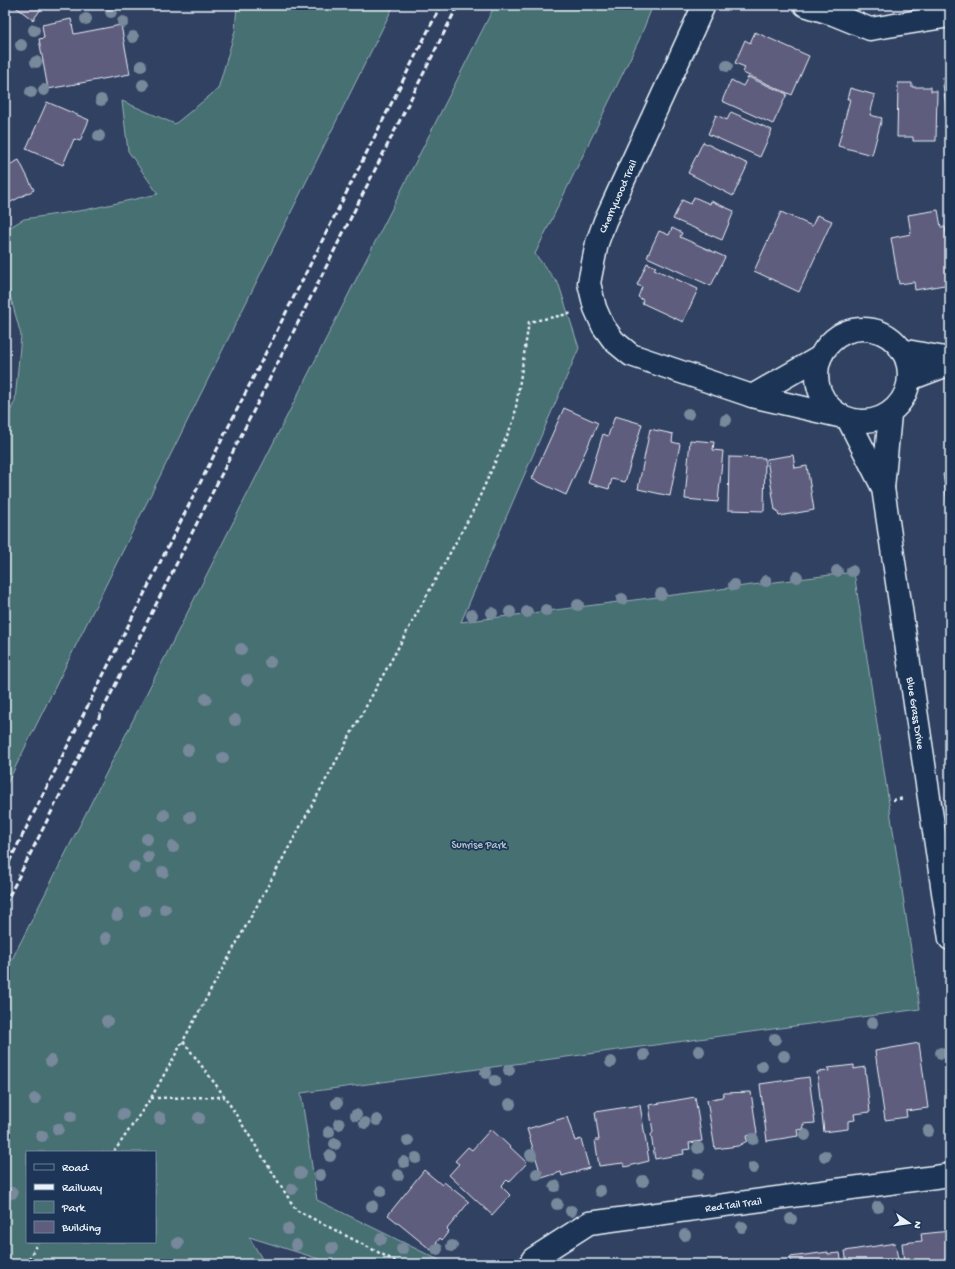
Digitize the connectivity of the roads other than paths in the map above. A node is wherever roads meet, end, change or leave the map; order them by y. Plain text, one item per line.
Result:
1 (704, 5) edge
2 (805, 5) edge
3 (950, 16) edge
4 (902, 350) junction
5 (820, 357) junction
6 (950, 359) edge
7 (950, 364) edge
8 (910, 379) junction
9 (752, 396) junction
10 (890, 414) junction
11 (843, 418) junction
12 (883, 488) junction
13 (950, 939) edge
14 (950, 1175) edge
15 (530, 1264) edge

1 - 9 street, Cherrywood Trail
2 - 3 street
4 - 5 street
4 - 6 street
4 - 8 street
5 - 9 street
5 - 11 street
7 - 8 street
8 - 10 street
9 - 11 street, Cherrywood Trail
10 - 11 street
10 - 12 street, Blue Grass Drive
11 - 12 street, Blue Grass Drive
12 - 13 street, Blue Grass Drive
14 - 15 street, Red Tail Trail

